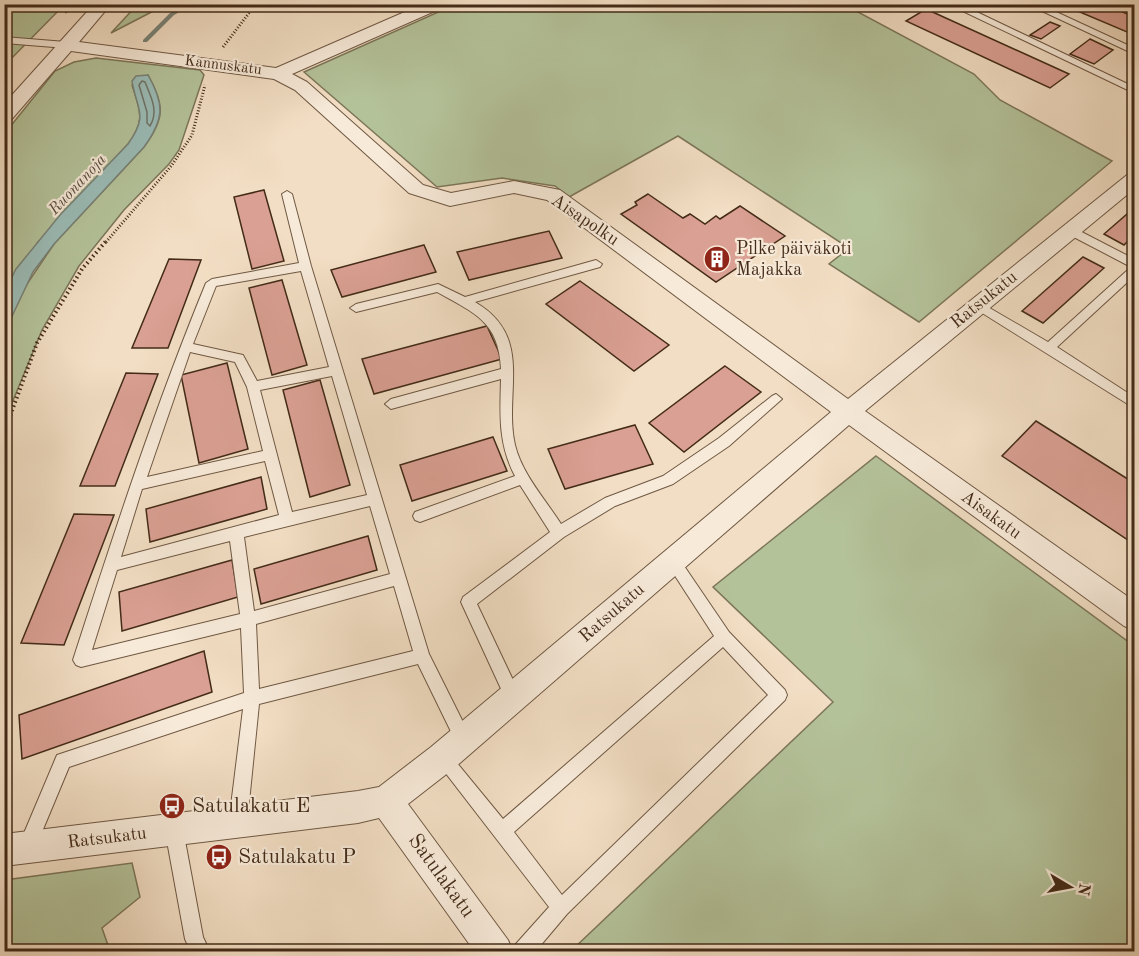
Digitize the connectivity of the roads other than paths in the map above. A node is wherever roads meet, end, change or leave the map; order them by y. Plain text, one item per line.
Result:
1 (103, 4) edge
2 (438, 4) edge
3 (952, 4) edge
4 (1031, 4) edge
5 (4, 40) edge
6 (66, 45) junction
7 (1134, 51) edge
8 (278, 74) junction
9 (1134, 90) edge
10 (4, 116) edge
11 (1134, 180) edge
12 (287, 194) dead end
13 (1070, 230) junction
14 (596, 264) dead end
15 (1134, 264) edge
16 (305, 266) junction
17 (1134, 270) edge
18 (462, 302) junction
19 (976, 306) junction
20 (356, 308) dead end
21 (186, 347) junction
22 (1049, 348) junction
23 (336, 370) junction
24 (508, 372) junction
25 (253, 387) junction
26 (776, 399) dead end
27 (1134, 403) edge
28 (391, 404) dead end
29 (848, 412) junction
30 (271, 454) junction
31 (524, 478) junction
32 (137, 485) junction
33 (375, 498) junction
34 (420, 516) dead end
35 (287, 519) junction
36 (236, 533) junction
37 (560, 533) junction
38 (673, 561) junction
39 (110, 566) junction
40 (399, 578) junction
41 (1134, 617) edge
42 (248, 619) junction
43 (724, 637) junction
44 (422, 656) junction
45 (252, 698) junction
46 (514, 699) junction
47 (464, 740) junction
48 (442, 758) junction
49 (386, 801) junction
50 (238, 822) junction
51 (174, 830) junction
52 (502, 831) junction
53 (16, 848) edge
54 (561, 908) junction
55 (201, 951) edge
56 (496, 951) edge
57 (522, 951) edge

1 - 6 street
2 - 8 street, Kannuskatu
3 - 9 lane
4 - 7 lane
5 - 6 lane
6 - 8 street, Kannuskatu
6 - 10 street
8 - 29 street, Aisapolku
11 - 13 street, Ratsukatu
12 - 16 lane
13 - 15 lane
13 - 19 street, Ratsukatu
14 - 18 lane
16 - 21 lane
16 - 23 lane
17 - 22 lane
18 - 20 lane
18 - 24 lane
19 - 22 lane
19 - 29 street, Ratsukatu
21 - 25 lane
21 - 32 lane
22 - 27 lane
23 - 25 lane
23 - 33 lane
24 - 28 lane
24 - 31 lane
25 - 30 lane
26 - 37 lane
29 - 38 street, Ratsukatu
29 - 41 street, Aisakatu
30 - 32 lane
30 - 35 lane
31 - 34 lane
31 - 37 lane
32 - 39 lane
33 - 35 lane
33 - 40 lane
35 - 36 lane
36 - 39 lane
36 - 42 lane
37 - 46 lane
38 - 43 lane
38 - 46 street, Ratsukatu
39 - 42 lane
40 - 42 lane
40 - 44 lane
42 - 45 lane
43 - 52 lane
43 - 54 lane
44 - 45 lane
44 - 47 lane
45 - 50 lane
45 - 53 lane
46 - 47 street, Ratsukatu
47 - 48 street, Ratsukatu
48 - 49 street, Ratsukatu
48 - 52 lane
49 - 50 street, Ratsukatu
49 - 56 street, Satulakatu
50 - 51 street, Ratsukatu
51 - 53 street, Ratsukatu
51 - 55 lane
52 - 54 lane
54 - 57 lane

